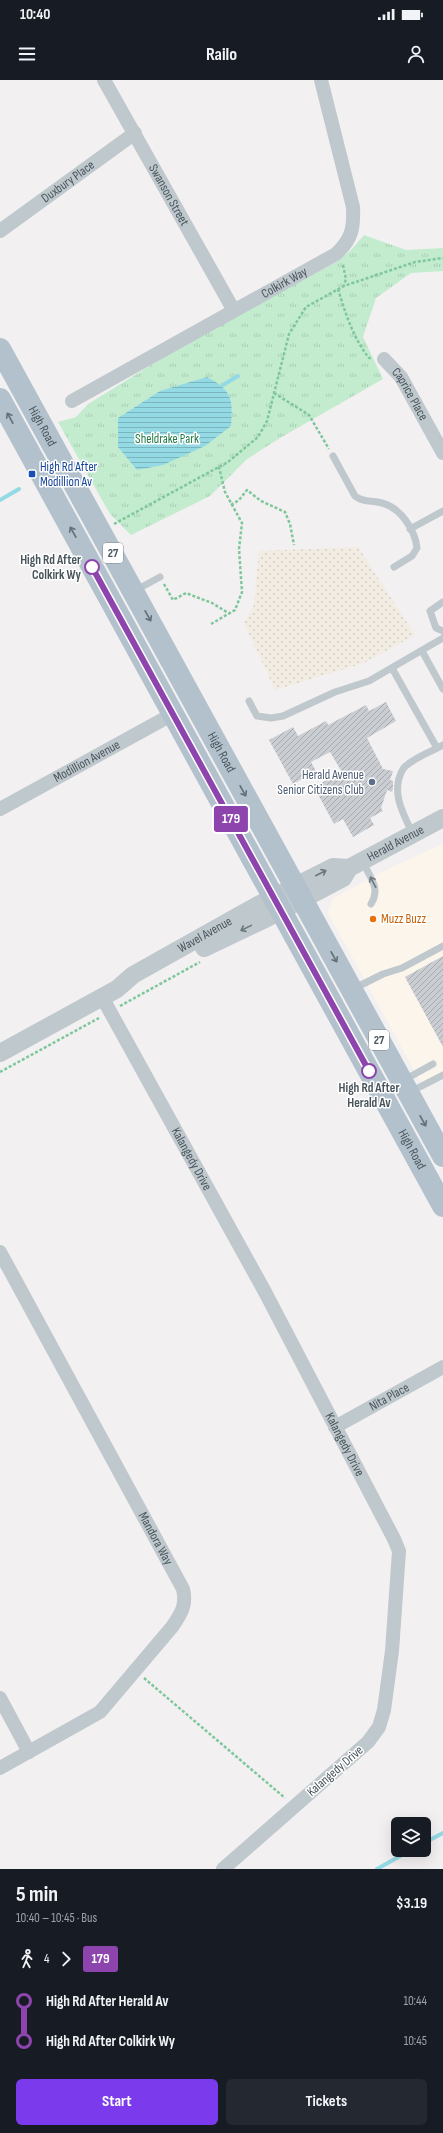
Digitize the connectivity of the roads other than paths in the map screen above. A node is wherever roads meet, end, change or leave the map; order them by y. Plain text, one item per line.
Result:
1 (104, 80) edge
2 (321, 80) edge
3 (135, 133) junction
4 (0, 231) edge
5 (233, 309) junction
6 (0, 349) edge
7 (384, 359) road end
8 (0, 399) edge
9 (72, 401) dead end
10 (443, 453) edge
11 (333, 456) road end
12 (443, 511) edge
13 (410, 529) junction
14 (394, 567) dead end
15 (160, 577) road end
16 (134, 591) junction
17 (443, 602) edge
18 (443, 631) edge
19 (443, 638) edge
20 (422, 651) junction
21 (392, 668) junction
22 (443, 689) edge
23 (250, 702) dead end
24 (173, 714) junction
25 (440, 747) edge
26 (0, 809) edge
27 (443, 818) edge
28 (413, 834) junction
29 (355, 864) junction
30 (299, 893) junction
31 (277, 904) junction
32 (370, 904) dead end
33 (443, 946) edge
34 (352, 990) junction
35 (110, 993) junction
36 (0, 1053) edge
37 (433, 1064) dead end
38 (443, 1075) edge
39 (405, 1087) junction
40 (443, 1156) edge
41 (443, 1206) edge
42 (0, 1252) edge
43 (443, 1367) edge
44 (335, 1427) junction
45 (0, 1698) edge
46 (29, 1752) junction
47 (0, 1768) edge
48 (223, 1869) edge

1 - 3 street, Swanson Street
2 - 5 street, Colkirk Way
3 - 4 street, Duxbury Place
3 - 5 street, Swanson Street
5 - 9 street, Colkirk Way
6 - 16 main road, High Road / 27
7 - 10 street, Caprice Place
24 -> 8 main road, High Road / 27
11 - 13 lane
12 - 13 lane
13 - 14 lane
15 - 16 lane
16 -> 30 main road, High Road / 27
17 - 18 lane
19 - 20 lane
20 - 21 lane
20 - 22 lane
21 - 23 lane
21 - 25 lane
24 - 26 street, Modillion Avenue
24 - 31 main road, High Road / 27
25 - 28 lane
27 - 28 street, Herald Avenue
28 - 29 street, Herald Avenue
29 - 30 street, Herald Avenue
32 -> 29 lane
30 - 31 street, Herald Avenue
30 -> 34 main road, High Road / 27
31 - 35 street, Wavel Avenue
31 - 41 main road, High Road / 27
33 - 34 lane
34 - 39 main road, High Road / 27
35 - 36 street, Wavel Avenue
35 - 44 street, Kalangedy Drive
37 - 39 lane
38 - 39 lane
39 -> 40 main road, High Road / 27
42 - 46 street, Mandora Way
43 - 44 street, Nita Place
44 - 48 street, Kalangedy Drive
45 - 46 street
46 - 47 street, Mandora Way

